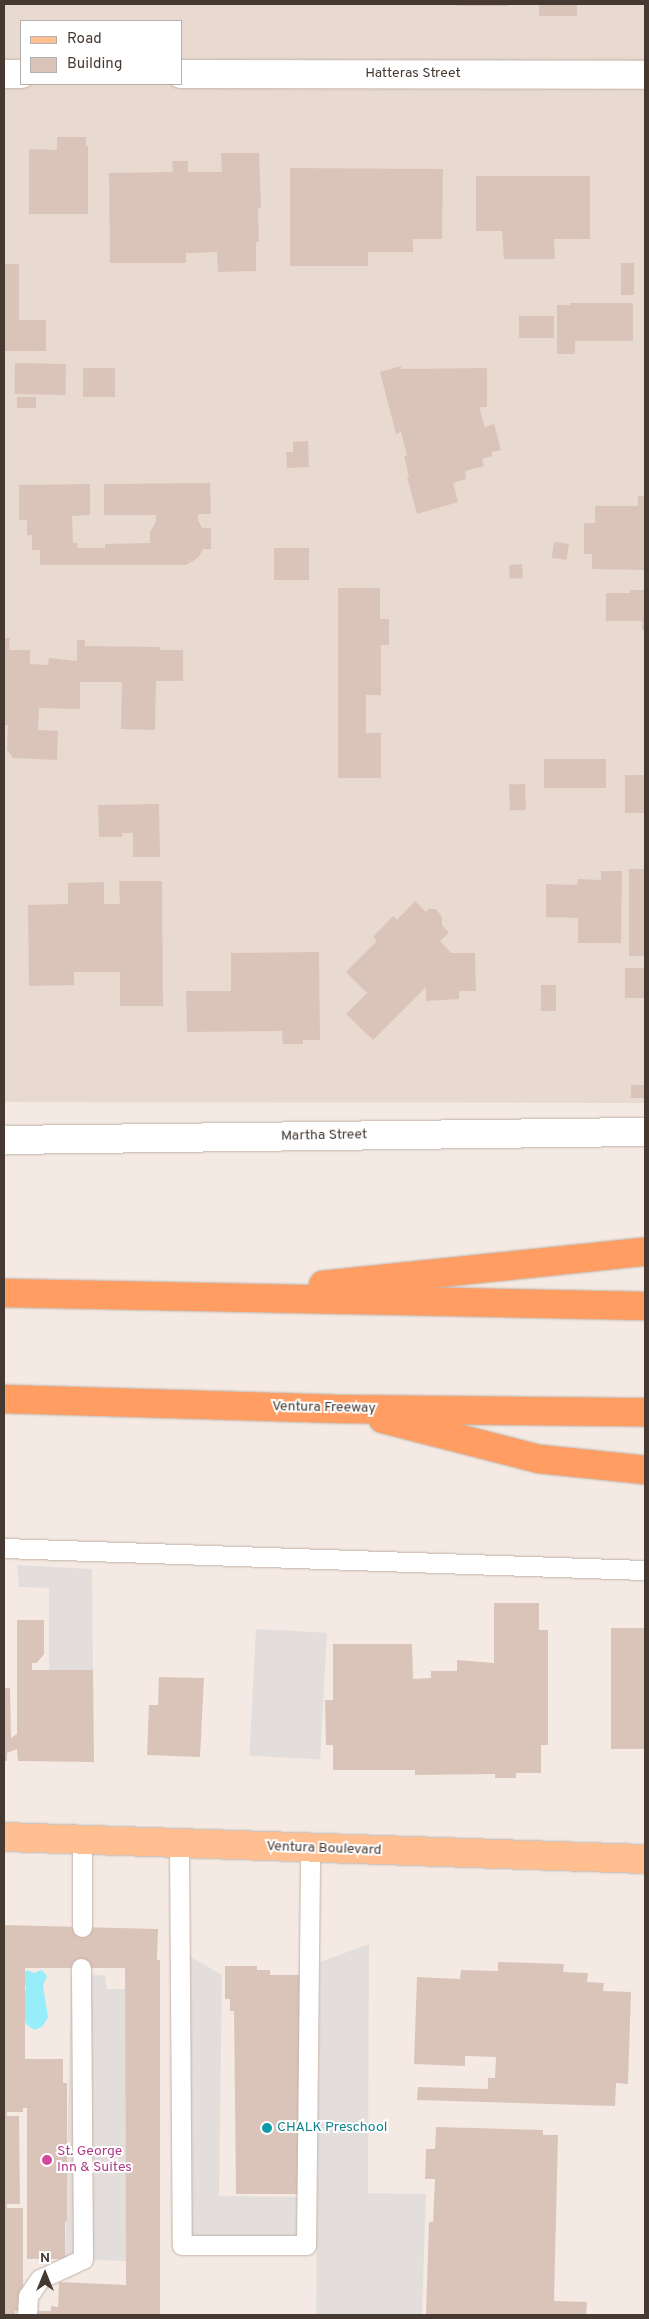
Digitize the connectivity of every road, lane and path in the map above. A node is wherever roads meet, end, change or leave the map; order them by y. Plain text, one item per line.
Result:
1 (4, 74) edge
2 (20, 74) edge
3 (182, 74) edge
4 (645, 75) edge
5 (645, 1132) edge
6 (4, 1140) edge
7 (645, 1252) edge
8 (4, 1293) edge
9 (200, 1297) junction
10 (645, 1306) edge
11 (4, 1399) edge
12 (340, 1409) junction
13 (645, 1412) edge
14 (645, 1470) edge
15 (4, 1548) edge
16 (645, 1570) edge
17 (4, 1837) edge
18 (82, 1840) junction
19 (180, 1844) junction
20 (310, 1848) junction
21 (645, 1859) edge
22 (82, 1927) dead end
23 (81, 1968) dead end
24 (27, 2315) edge

1 - 2 street
3 - 4 street, Hatteras Street
5 - 6 street, Martha Street
7 - 9 highway
8 - 9 highway
9 - 10 highway
11 - 12 highway, Ventura Freeway
12 - 13 highway, Ventura Freeway
12 - 14 highway
15 - 16 lane
17 - 18 main road, Ventura Boulevard
18 - 19 main road, Ventura Boulevard
18 - 22 lane
19 - 20 main road, Ventura Boulevard
19 - 20 lane
20 - 21 main road, Ventura Boulevard
23 - 24 lane

